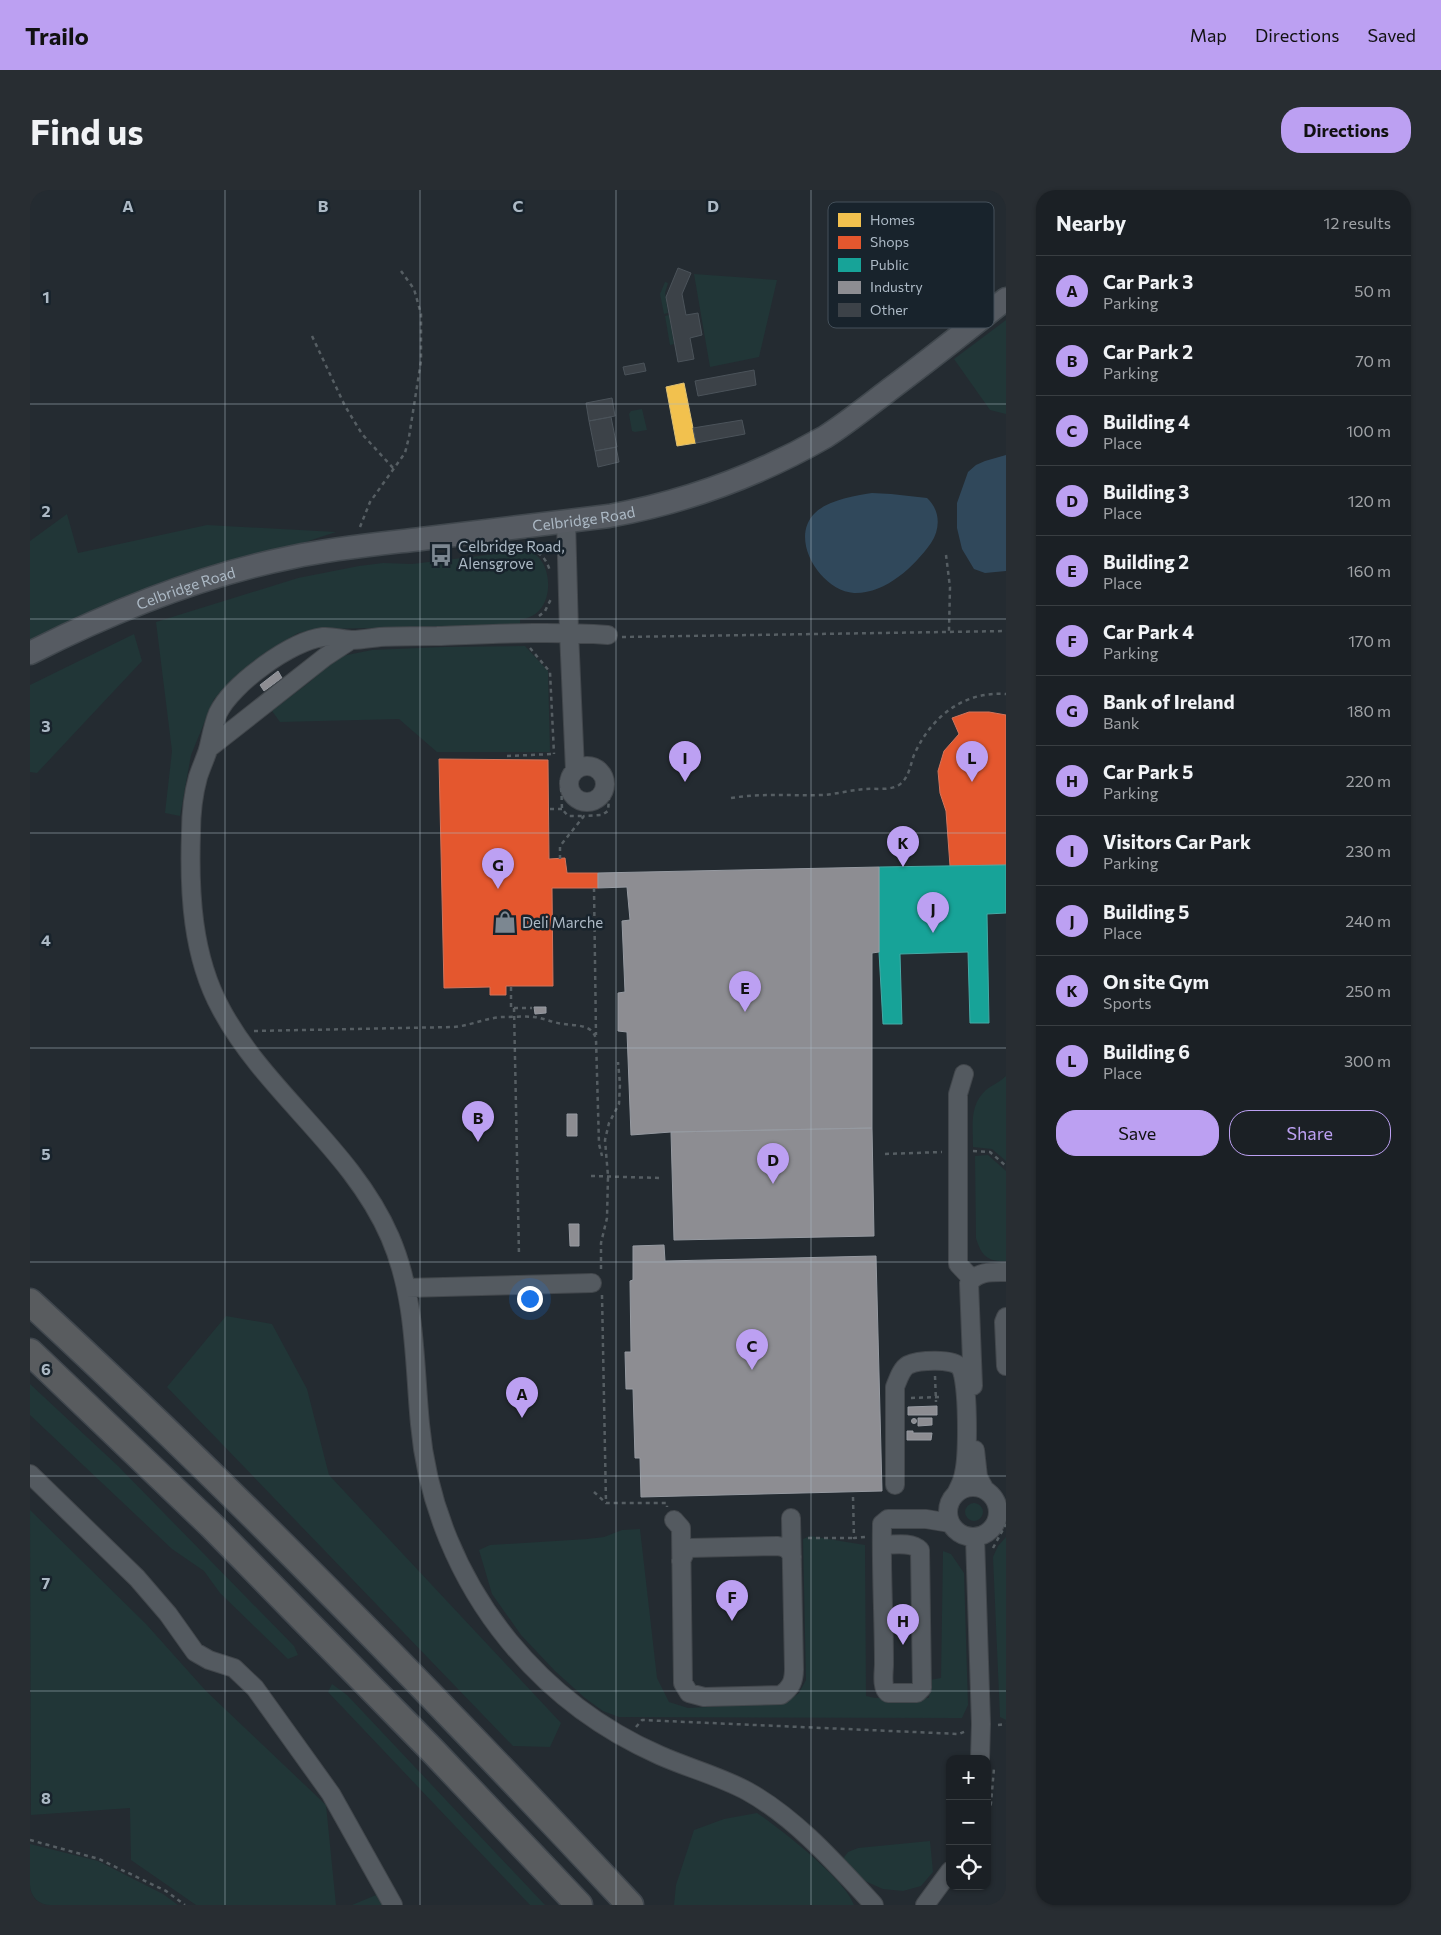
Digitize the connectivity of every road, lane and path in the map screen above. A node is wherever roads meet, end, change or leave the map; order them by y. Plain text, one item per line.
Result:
1 (401, 271) dead end
2 (1006, 299) edge
3 (994, 308) edge
4 (968, 328) edge
5 (312, 336) dead end
6 (394, 469) junction
7 (566, 521) junction
8 (521, 546) dead end
9 (346, 547) junction
10 (946, 555) dead end
11 (551, 578) dead end
12 (552, 592) dead end
13 (949, 631) junction
14 (1006, 631) edge
15 (569, 632) junction
16 (528, 633) junction
17 (608, 635) joint
18 (351, 640) junction
19 (30, 652) edge
20 (1006, 694) edge
21 (208, 749) junction
22 (554, 754) junction
23 (560, 754) dead end
24 (507, 756) dead end
25 (568, 771) joint
26 (731, 798) dead end
27 (609, 799) dead end
28 (550, 809) dead end
29 (562, 809) junction
30 (584, 816) junction
31 (560, 859) dead end
32 (594, 888) dead end
33 (511, 987) dead end
34 (514, 1008) junction
35 (532, 1008) dead end
36 (515, 1017) junction
37 (237, 1037) junction
38 (596, 1039) junction
39 (964, 1074) dead end
40 (602, 1156) dead end
41 (590, 1176) dead end
42 (660, 1178) dead end
43 (519, 1256) dead end
44 (1006, 1272) edge
45 (972, 1279) junction
46 (592, 1283) dead end
47 (406, 1288) junction
48 (30, 1302) edge
49 (1006, 1317) edge
50 (30, 1352) edge
51 (934, 1362) junction
52 (1006, 1366) edge
53 (936, 1402) dead end
54 (30, 1474) edge
55 (895, 1485) dead end
56 (984, 1490) junction
57 (594, 1492) dead end
58 (853, 1497) dead end
59 (953, 1497) junction
60 (670, 1516) joint
61 (791, 1518) dead end
62 (888, 1519) junction
63 (1001, 1521) edge
64 (950, 1523) junction
65 (975, 1537) junction
66 (801, 1538) dead end
67 (854, 1538) junction
68 (882, 1541) junction
69 (792, 1557) junction
70 (681, 1560) junction
71 (981, 1724) junction
72 (626, 1739) junction
73 (980, 1755) edge
74 (30, 1840) edge
75 (946, 1876) edge
76 (185, 1905) edge
77 (393, 1905) edge
78 (579, 1905) edge
79 (630, 1905) edge
80 (874, 1905) edge
81 (925, 1905) edge

1 - 6 path
2 - 3 main road, Celbridge Road
4 - 7 main road, Celbridge Road
5 - 6 path
6 - 9 path
7 - 9 main road, Celbridge Road
7 - 15 street
8 - 11 path
9 - 19 main road, Celbridge Road
10 - 13 path
12 - 16 path
13 - 14 path
13 - 17 path
15 - 16 street
15 - 17 street
15 - 25 street
16 - 18 street
16 - 22 path
18 - 21 street
18 - 21 street
20 - 26 path
21 - 37 street
22 - 23 path
22 - 24 path
25 - 29 path
27 - 30 path
28 - 29 path
29 - 30 path
30 - 31 path
32 - 38 path
33 - 34 path
34 - 35 path
34 - 36 path
36 - 37 path
36 - 38 path
36 - 43 path
37 - 47 street
38 - 40 path
39 - 45 street
41 - 42 path
44 - 45 street
45 - 56 street
46 - 47 street
47 - 72 street
48 - 79 highway
49 - 52 street
50 - 78 highway
51 - 53 path
51 - 55 street
51 - 59 street
54 - 77 street
56 - 59 street
56 - 63 street
57 - 60 path
58 - 67 path
59 - 62 street
59 - 64 street
60 - 70 street
61 - 69 street
62 - 64 street
62 - 68 street
63 - 65 street
64 - 65 street
65 - 71 street
66 - 67 path
67 - 68 path
68 - 68 street
69 - 70 street
69 - 70 street
71 - 72 path
71 - 73 street
72 - 80 street
74 - 76 path
75 - 81 street

